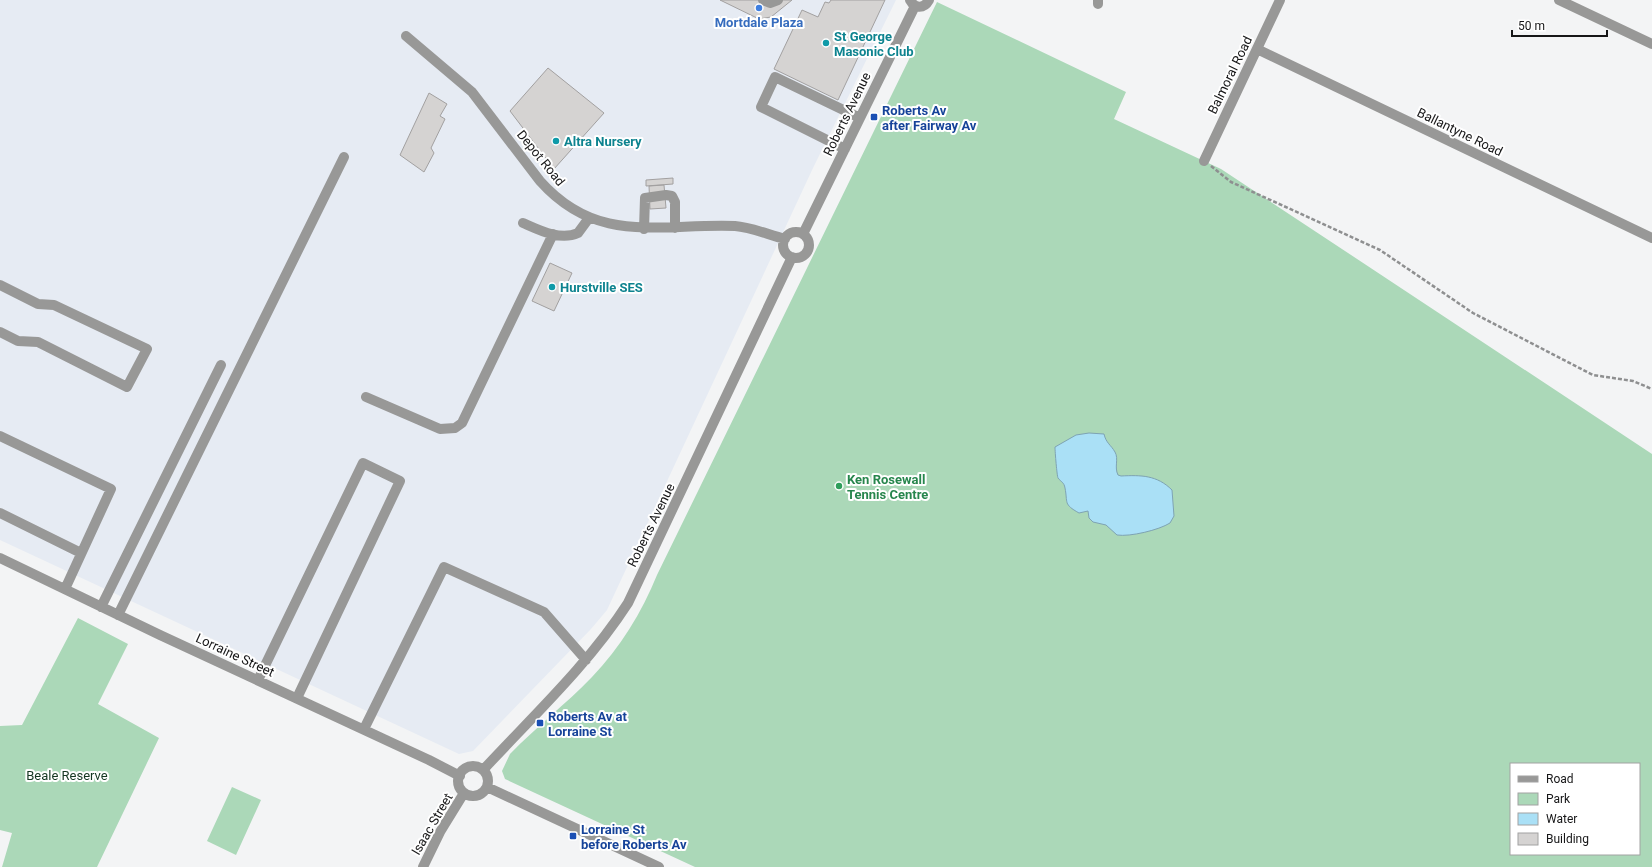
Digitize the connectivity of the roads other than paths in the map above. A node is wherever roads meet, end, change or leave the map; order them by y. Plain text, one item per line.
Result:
1 (763, 0) edge
2 (778, 0) edge
3 (928, 0) edge
4 (1280, 0) edge
5 (1559, 0) edge
6 (913, 3) edge
7 (406, 36) dead end
8 (1652, 44) edge
9 (1257, 49) junction
10 (860, 118) junction
11 (845, 149) junction
12 (344, 157) dead end
13 (1204, 160) road end
14 (589, 218) junction
15 (523, 223) dead end
16 (675, 228) junction
17 (644, 229) junction
18 (553, 234) junction
19 (803, 234) junction
20 (1652, 238) edge
21 (785, 239) junction
22 (792, 257) junction
23 (0, 285) edge
24 (0, 332) edge
25 (221, 365) dead end
26 (366, 397) dead end
27 (0, 436) edge
28 (0, 513) edge
29 (81, 553) junction
30 (0, 558) edge
31 (65, 590) junction
32 (101, 607) junction
33 (118, 615) junction
34 (586, 660) junction
35 (258, 680) junction
36 (298, 698) junction
37 (364, 729) junction
38 (483, 770) junction
39 (460, 776) junction
40 (487, 787) junction
41 (464, 793) junction
42 (653, 866) edge
43 (423, 867) edge

1 - 2 street
3 - 6 street
4 - 9 street, Balmoral Road
5 - 8 street
6 - 10 street, Roberts Avenue
7 - 14 street, Depot Road
9 - 13 street, Balmoral Road
9 - 20 street, Ballantyne Road
10 - 11 street, Roberts Avenue
10 - 11 street
11 - 19 street, Roberts Avenue
12 - 33 street
14 - 17 street, Depot Road
14 - 18 street
15 - 18 street
16 - 17 street, Depot Road
16 - 17 street
16 - 21 street, Depot Road
18 - 26 street
19 - 21 street
19 - 22 street
21 - 22 street
22 - 34 street, Roberts Avenue
23 - 24 street
25 - 32 street
27 - 29 street
28 - 29 street
29 - 31 street
30 - 31 street, Lorraine Street
31 - 32 street, Lorraine Street
32 - 33 street, Lorraine Street
33 - 35 street, Lorraine Street
34 - 37 street
34 - 38 street, Roberts Avenue
35 - 36 street, Lorraine Street
35 - 36 street
36 - 37 street, Lorraine Street
37 - 39 street, Lorraine Street
38 - 39 street
38 - 40 street
39 - 41 street
40 - 41 street
40 - 42 street
41 - 43 street, Isaac Street

